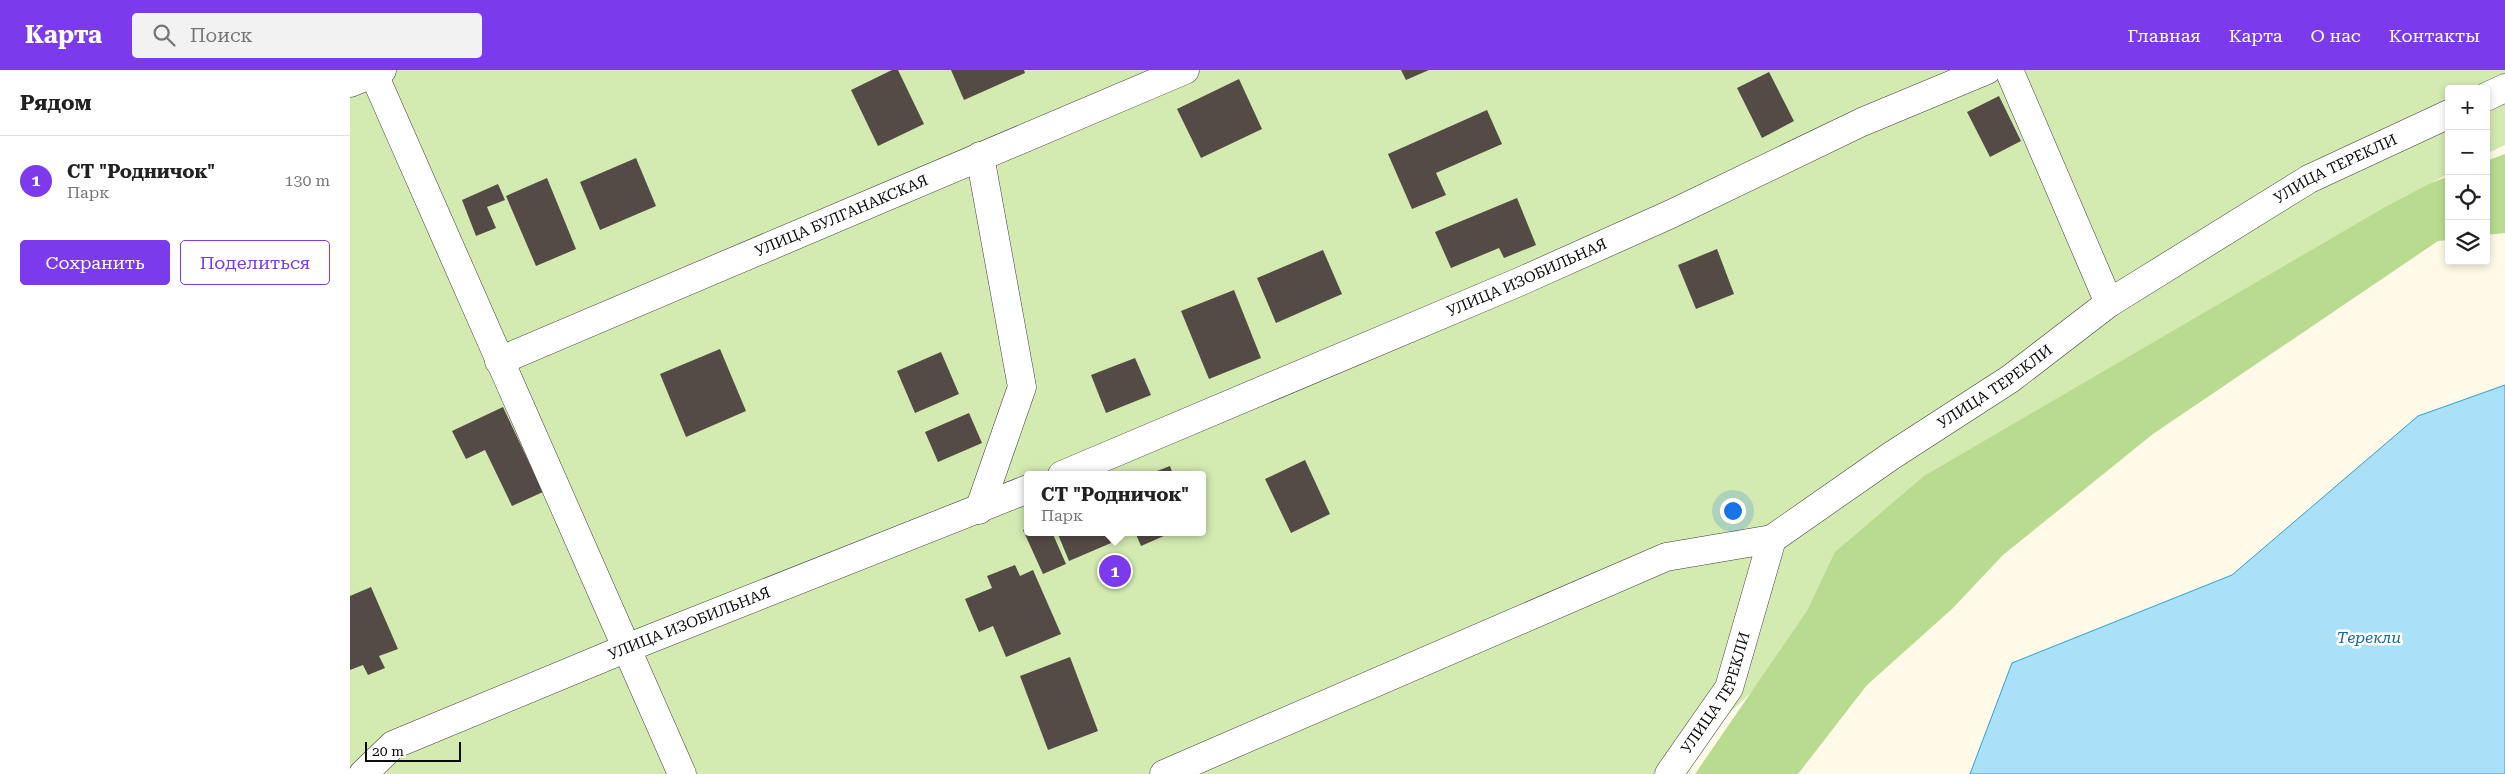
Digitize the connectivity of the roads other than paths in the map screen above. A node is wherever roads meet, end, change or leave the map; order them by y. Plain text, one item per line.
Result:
1 (1185, 70) edge
2 (1987, 70) edge
3 (2009, 70) edge
4 (370, 74) edge
5 (2505, 88) edge
6 (2490, 95) edge
7 (2445, 116) edge
8 (980, 156) junction
9 (2109, 303) junction
10 (499, 361) junction
11 (1071, 471) edge
12 (1024, 491) edge
13 (979, 510) junction
14 (1772, 539) junction
15 (627, 648) junction
16 (364, 774) edge
17 (682, 774) edge
18 (1164, 774) edge
19 (1669, 774) edge

1 - 8 street, УЛИЦА БУЛГАНАКСКАЯ
2 - 11 street, УЛИЦА ИЗОБИЛЬНАЯ
3 - 9 street
4 - 10 street
5 - 6 street
7 - 9 street, УЛИЦА ТЕРЕКЛИ
8 - 10 street, УЛИЦА БУЛГАНАКСКАЯ
8 - 13 street
9 - 14 street, УЛИЦА ТЕРЕКЛИ
10 - 15 street
12 - 13 street, УЛИЦА ИЗОБИЛЬНАЯ
13 - 15 street, УЛИЦА ИЗОБИЛЬНАЯ
14 - 18 street
14 - 19 street, УЛИЦА ТЕРЕКЛИ
15 - 16 street, УЛИЦА ИЗОБИЛЬНАЯ
15 - 17 street

